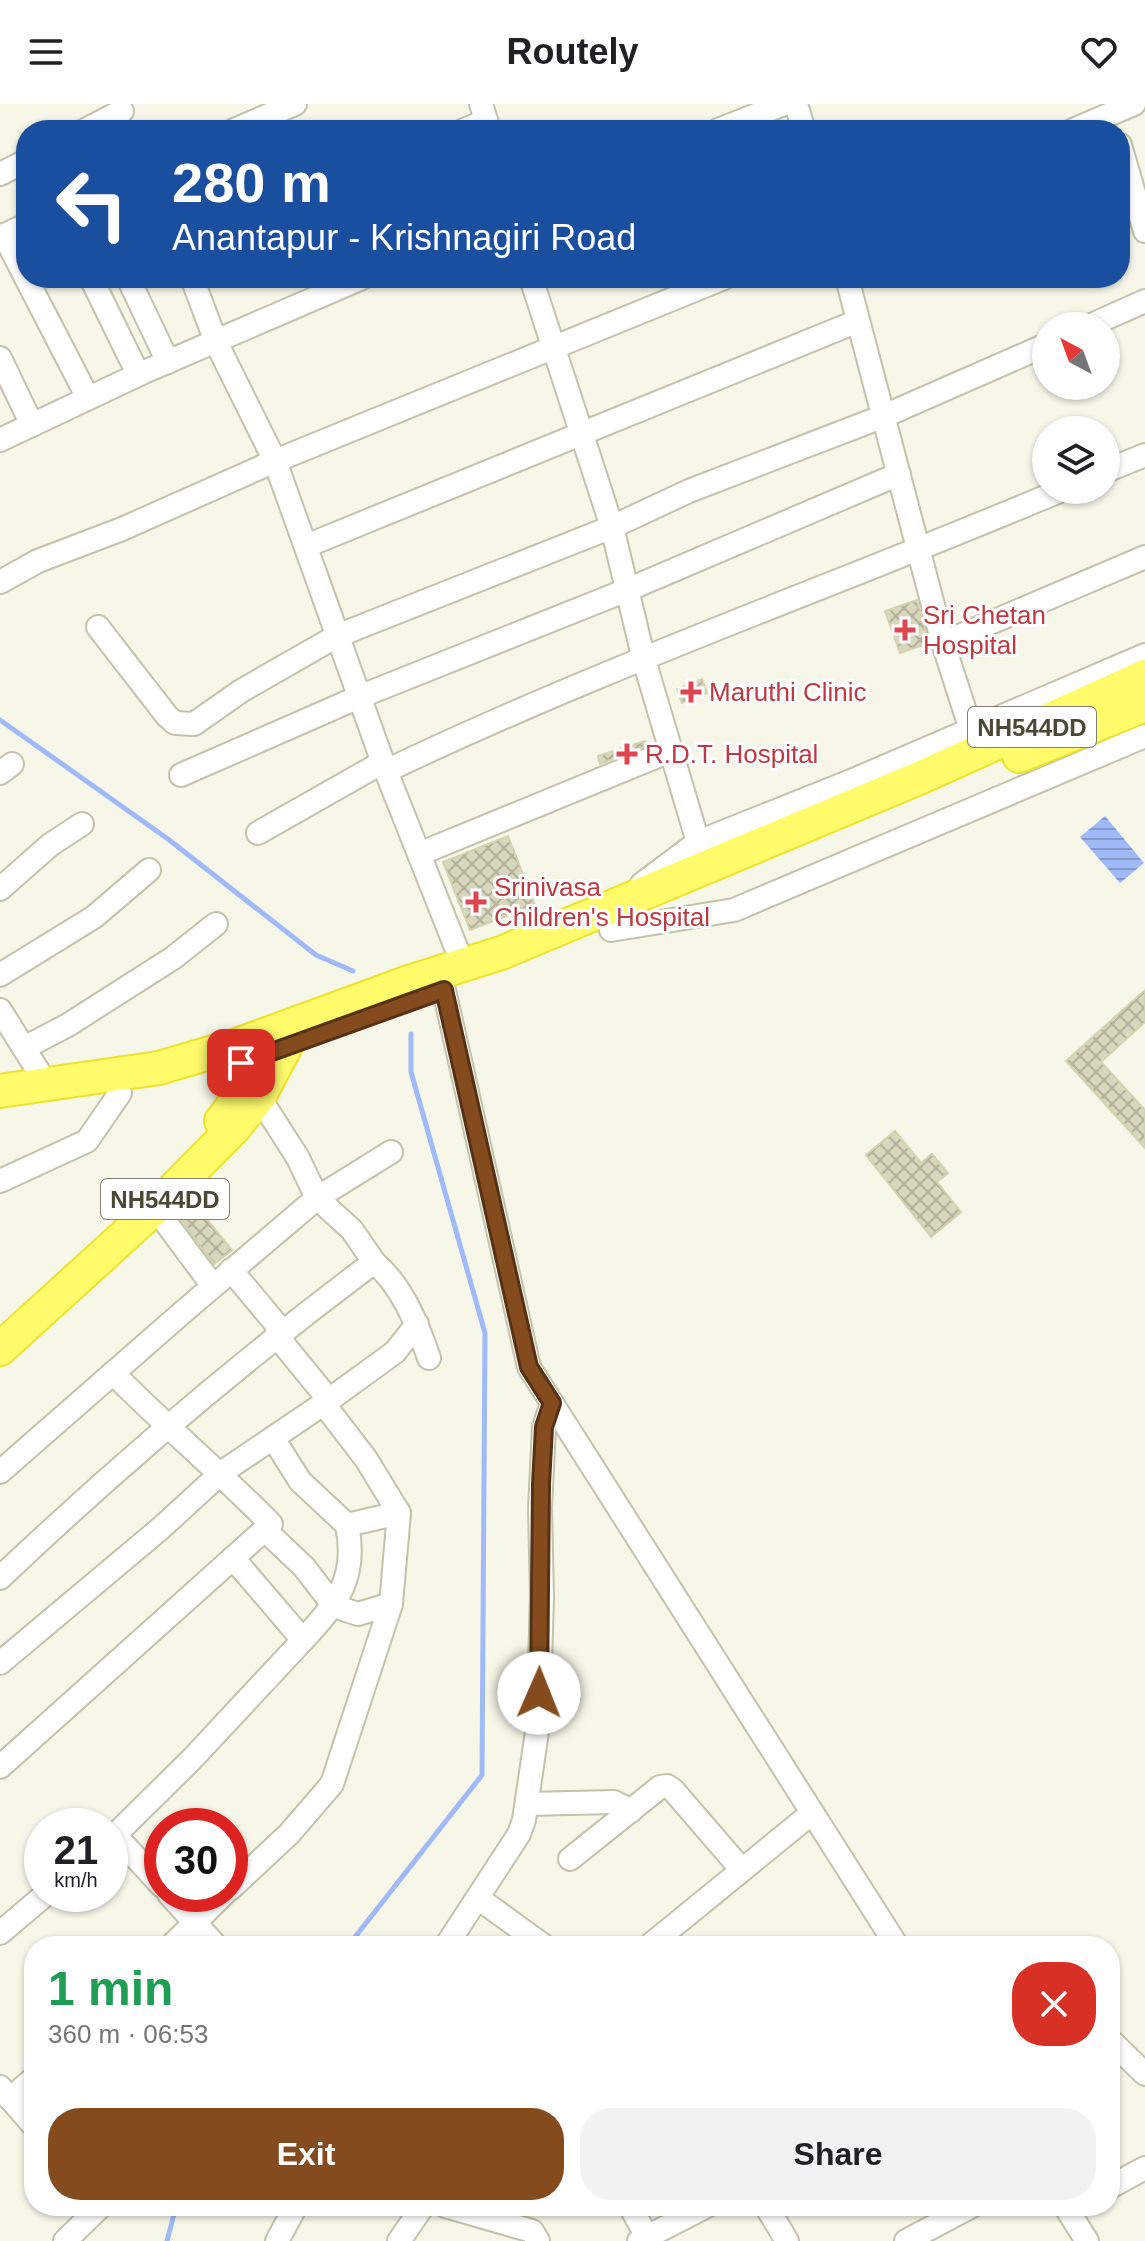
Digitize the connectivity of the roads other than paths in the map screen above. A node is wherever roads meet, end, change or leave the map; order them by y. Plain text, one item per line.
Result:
1 (295, 104) edge
2 (784, 104) edge
3 (1134, 104) edge
4 (1111, 116) edge
5 (257, 120) edge
6 (743, 120) edge
7 (1130, 179) edge
8 (1145, 231) edge
9 (2, 236) edge
10 (16, 260) edge
11 (31, 288) edge
12 (96, 288) edge
13 (133, 288) edge
14 (196, 288) edge
15 (339, 288) edge
16 (534, 288) edge
17 (700, 288) edge
18 (850, 288) edge
19 (1145, 301) edge
20 (1120, 312) edge
21 (858, 321) junction
22 (216, 342) junction
23 (553, 350) junction
24 (1032, 351) edge
25 (0, 358) edge
26 (168, 362) junction
27 (138, 374) junction
28 (88, 398) junction
29 (884, 416) junction
30 (32, 425) junction
31 (581, 435) junction
32 (0, 440) edge
33 (1145, 455) edge
34 (275, 461) junction
35 (1120, 465) edge
36 (899, 474) junction
37 (1032, 503) edge
38 (612, 527) junction
39 (306, 546) junction
40 (920, 550) junction
41 (1145, 557) edge
42 (0, 582) edge
43 (627, 590) junction
44 (98, 627) dead end
45 (337, 636) junction
46 (943, 643) junction
47 (1145, 655) edge
48 (644, 660) junction
49 (1145, 676) edge
50 (359, 697) junction
51 (1145, 705) edge
52 (971, 730) junction
53 (1145, 736) edge
54 (670, 751) junction
55 (384, 767) junction
56 (181, 775) dead end
57 (921, 786) junction
58 (82, 824) dead end
59 (258, 833) dead end
60 (698, 842) junction
61 (419, 854) junction
62 (149, 870) dead end
63 (0, 889) edge
64 (608, 920) junction
65 (216, 924) dead end
66 (0, 975) edge
67 (453, 978) junction
68 (0, 1010) edge
69 (291, 1035) junction
70 (24, 1048) junction
71 (239, 1054) junction
72 (47, 1085) junction
73 (0, 1091) edge
74 (120, 1093) junction
75 (259, 1097) junction
76 (0, 1108) edge
77 (391, 1152) dead end
78 (0, 1181) edge
79 (317, 1198) junction
80 (155, 1208) junction
81 (374, 1262) junction
82 (231, 1270) junction
83 (213, 1286) junction
84 (417, 1324) junction
85 (0, 1328) edge
86 (279, 1333) junction
87 (0, 1349) edge
88 (429, 1358) dead end
89 (113, 1373) junction
90 (326, 1402) junction
91 (552, 1403) junction
92 (167, 1428) junction
93 (273, 1438) junction
94 (0, 1472) edge
95 (221, 1473) junction
96 (399, 1513) junction
97 (347, 1525) junction
98 (265, 1530) junction
99 (233, 1558) junction
100 (0, 1578) edge
101 (391, 1604) junction
102 (334, 1606) junction
103 (303, 1640) junction
104 (0, 1663) edge
105 (0, 1767) edge
106 (527, 1804) junction
107 (631, 1811) junction
108 (812, 1813) junction
109 (128, 1821) edge
110 (128, 1853) edge
111 (570, 1859) dead end
112 (144, 1868) edge
113 (742, 1870) junction
114 (248, 1872) edge
115 (478, 1898) junction
116 (25, 1912) edge
117 (186, 1912) edge
118 (205, 1912) edge
119 (195, 1921) junction
120 (0, 1933) edge
121 (181, 1936) edge
122 (208, 1936) edge
123 (453, 1936) edge
124 (530, 1936) edge
125 (661, 1936) edge
126 (891, 1936) edge
127 (1120, 2050) edge
128 (1145, 2074) edge
129 (24, 2083) edge
130 (5, 2093) edge
131 (24, 2115) edge
132 (1145, 2168) edge
133 (1120, 2182) edge
134 (91, 2216) edge
135 (291, 2216) edge
136 (416, 2216) edge
137 (480, 2216) edge
138 (634, 2216) edge
139 (688, 2216) edge
140 (772, 2216) edge
141 (953, 2216) edge
142 (1074, 2216) edge
143 (643, 2239) edge
144 (65, 2241) edge
145 (277, 2241) edge
146 (399, 2241) edge
147 (538, 2241) edge
148 (787, 2241) edge
149 (906, 2241) edge
150 (1087, 2241) edge

1 - 5 street
2 - 6 street
3 - 4 street
7 - 8 street
9 - 10 street
11 - 28 street
12 - 27 street
13 - 26 street
14 - 22 street
15 - 22 street
16 - 23 street
17 - 23 street
18 - 21 street
19 - 20 street
21 - 29 street
21 - 31 street
22 - 26 street
22 - 34 street
23 - 31 street
23 - 34 street
24 - 29 street
25 - 30 street
26 - 27 street
27 - 28 street
28 - 30 street
29 - 36 street
29 - 38 street
30 - 32 street
31 - 38 street
31 - 39 street
33 - 35 street
34 - 39 street
34 - 42 street
36 - 40 street
36 - 43 street
37 - 40 street
38 - 43 street
38 - 45 street
39 - 45 street
40 - 46 street
40 - 48 street
41 - 46 street
43 - 48 street
43 - 50 street
44 - 45 street
45 - 50 street
46 - 52 street
47 - 52 street
48 - 54 street
48 - 55 street
49 - 57 highway, NH544DD
50 - 55 street
50 - 56 street
51 - 57 highway, NH544DD
52 - 60 street
53 - 64 street
54 - 60 street
54 - 61 street
55 - 59 street
55 - 61 street
57 - 64 highway, NH544DD
58 - 63 street
60 - 64 street
61 - 67 street
62 - 66 street
64 - 67 highway, NH544DD
65 - 70 street
67 - 69 highway, NH544DD
67 - 91 street
68 - 70 street
69 - 71 highway, NH544DD
69 - 75 highway, NH544DD
70 - 72 street
71 - 72 highway, NH544DD
71 - 74 highway, NH544DD
71 - 85 highway, NH544DD
72 - 73 highway, NH544DD
74 - 76 highway, NH544DD
74 - 78 street
75 - 79 street
75 - 80 highway, NH544DD
77 - 79 street
79 - 81 street
79 - 82 street
80 - 83 street
80 - 87 highway, NH544DD
81 - 84 street
81 - 86 street
82 - 83 street
82 - 86 street
83 - 89 street
84 - 88 street
84 - 90 street
86 - 90 street
86 - 92 street
89 - 92 street
89 - 94 street
90 - 93 street
90 - 96 street
91 - 106 street
91 - 108 street
92 - 95 street
92 - 100 street
93 - 95 street
93 - 97 street
95 - 98 street
95 - 104 street
96 - 97 street
96 - 101 street
97 - 102 street
98 - 99 street
98 - 102 street
99 - 103 street
99 - 105 street
101 - 102 street
101 - 114 street
102 - 103 street
103 - 109 street
106 - 107 street
106 - 115 street
107 - 111 street
107 - 113 street
108 - 113 street
108 - 126 street
110 - 112 street
113 - 125 street
115 - 123 street
115 - 124 street
116 - 120 street
117 - 119 street
118 - 119 street
119 - 121 street
119 - 122 street
127 - 128 street
129 - 130 street
130 - 131 street
132 - 133 street
134 - 144 street
135 - 145 street
136 - 146 street
137 - 147 street
138 - 143 street
139 - 143 street
140 - 148 street
141 - 149 street
142 - 150 street

